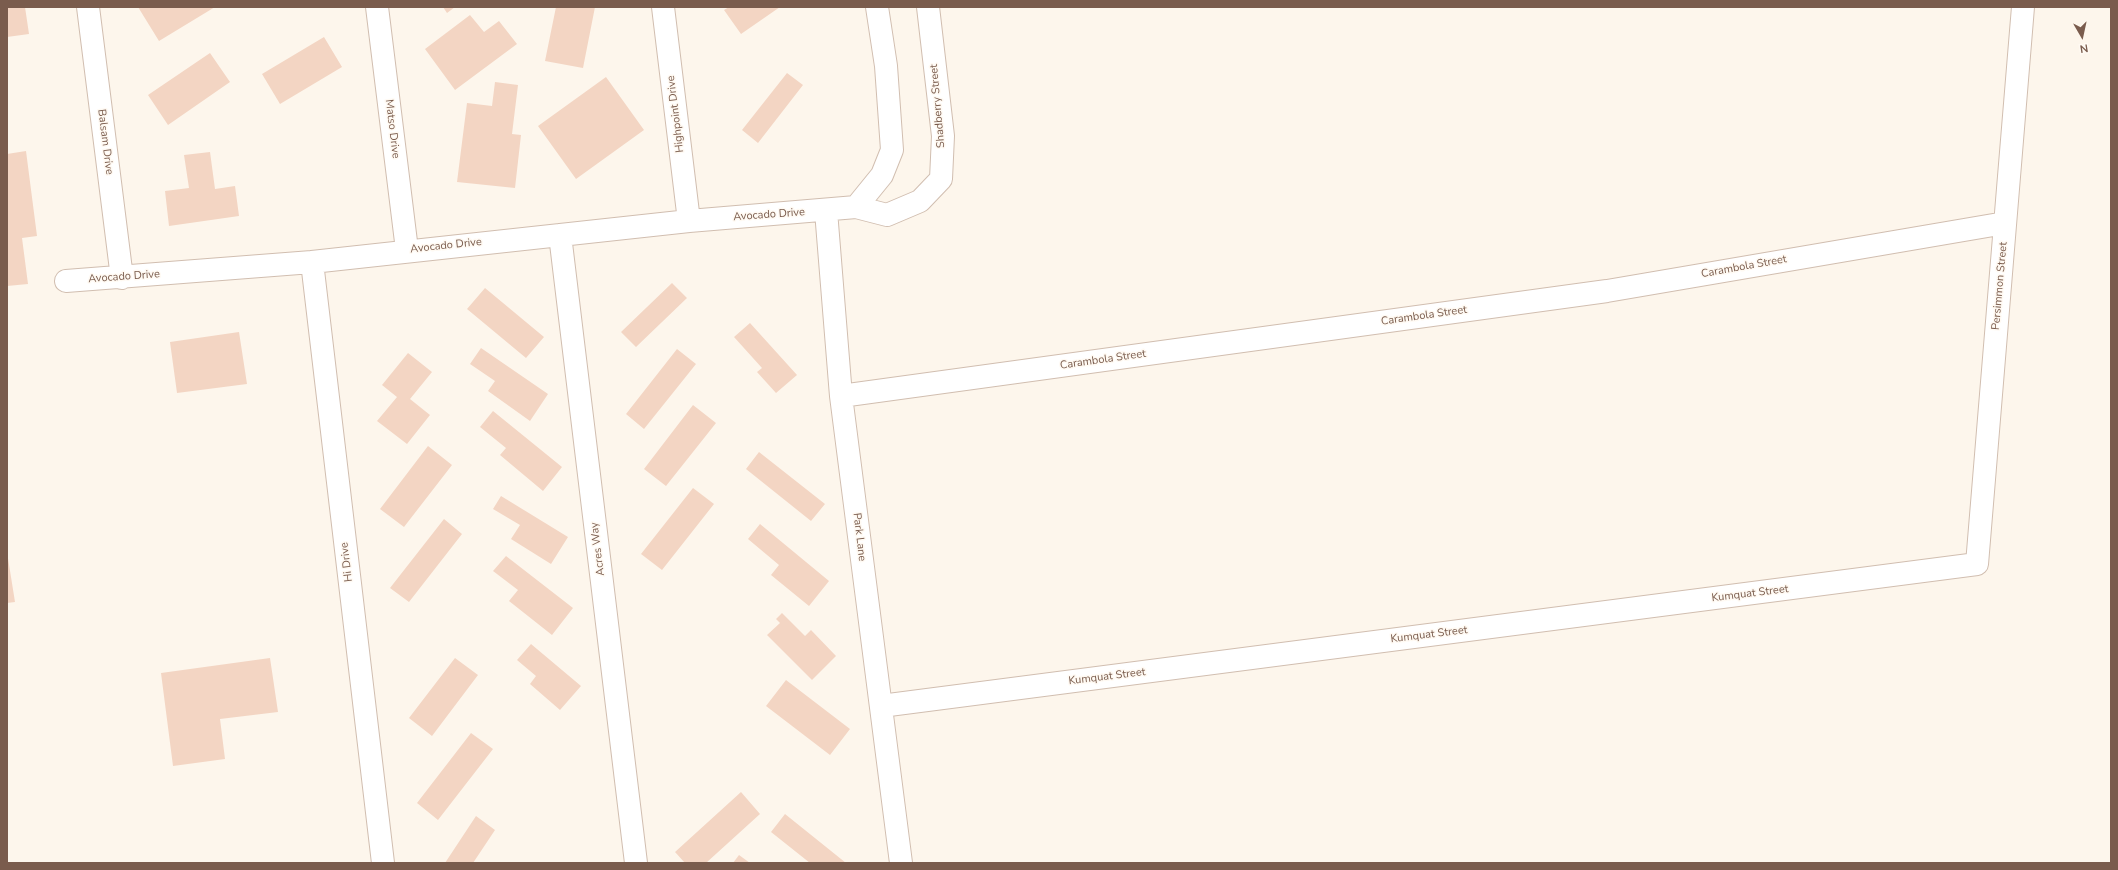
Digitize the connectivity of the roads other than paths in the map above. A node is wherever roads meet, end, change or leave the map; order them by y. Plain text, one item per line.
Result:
1 (88, 7) edge
2 (377, 7) edge
3 (663, 7) edge
4 (877, 7) edge
5 (928, 7) edge
6 (2023, 7) edge
7 (856, 207) junction
8 (826, 211) junction
9 (689, 221) junction
10 (2005, 223) junction
11 (560, 235) junction
12 (407, 250) junction
13 (312, 262) junction
14 (122, 278) junction
15 (66, 281) dead end
16 (841, 396) junction
17 (1976, 564) joint
18 (881, 706) junction
19 (383, 863) edge
20 (636, 863) edge
21 (901, 863) edge

1 - 14 street, Balsam Drive
2 - 12 street, Matso Drive
3 - 9 street, Highpoint Drive
4 - 7 street
5 - 7 street, Shadberry Street
6 - 10 street, Persimmon Street
7 - 8 street, Shadberry Street
8 - 9 street, Avocado Drive
8 - 16 street, Park Lane
9 - 11 street, Avocado Drive
10 - 16 street, Carambola Street
10 - 17 street, Persimmon Street
11 - 12 street, Avocado Drive
11 - 20 street, Acres Way
12 - 13 street, Avocado Drive
13 - 14 street, Avocado Drive
13 - 19 street, Hi Drive
14 - 15 street, Avocado Drive
16 - 18 street, Park Lane
17 - 18 street, Kumquat Street
18 - 21 street, Park Lane

